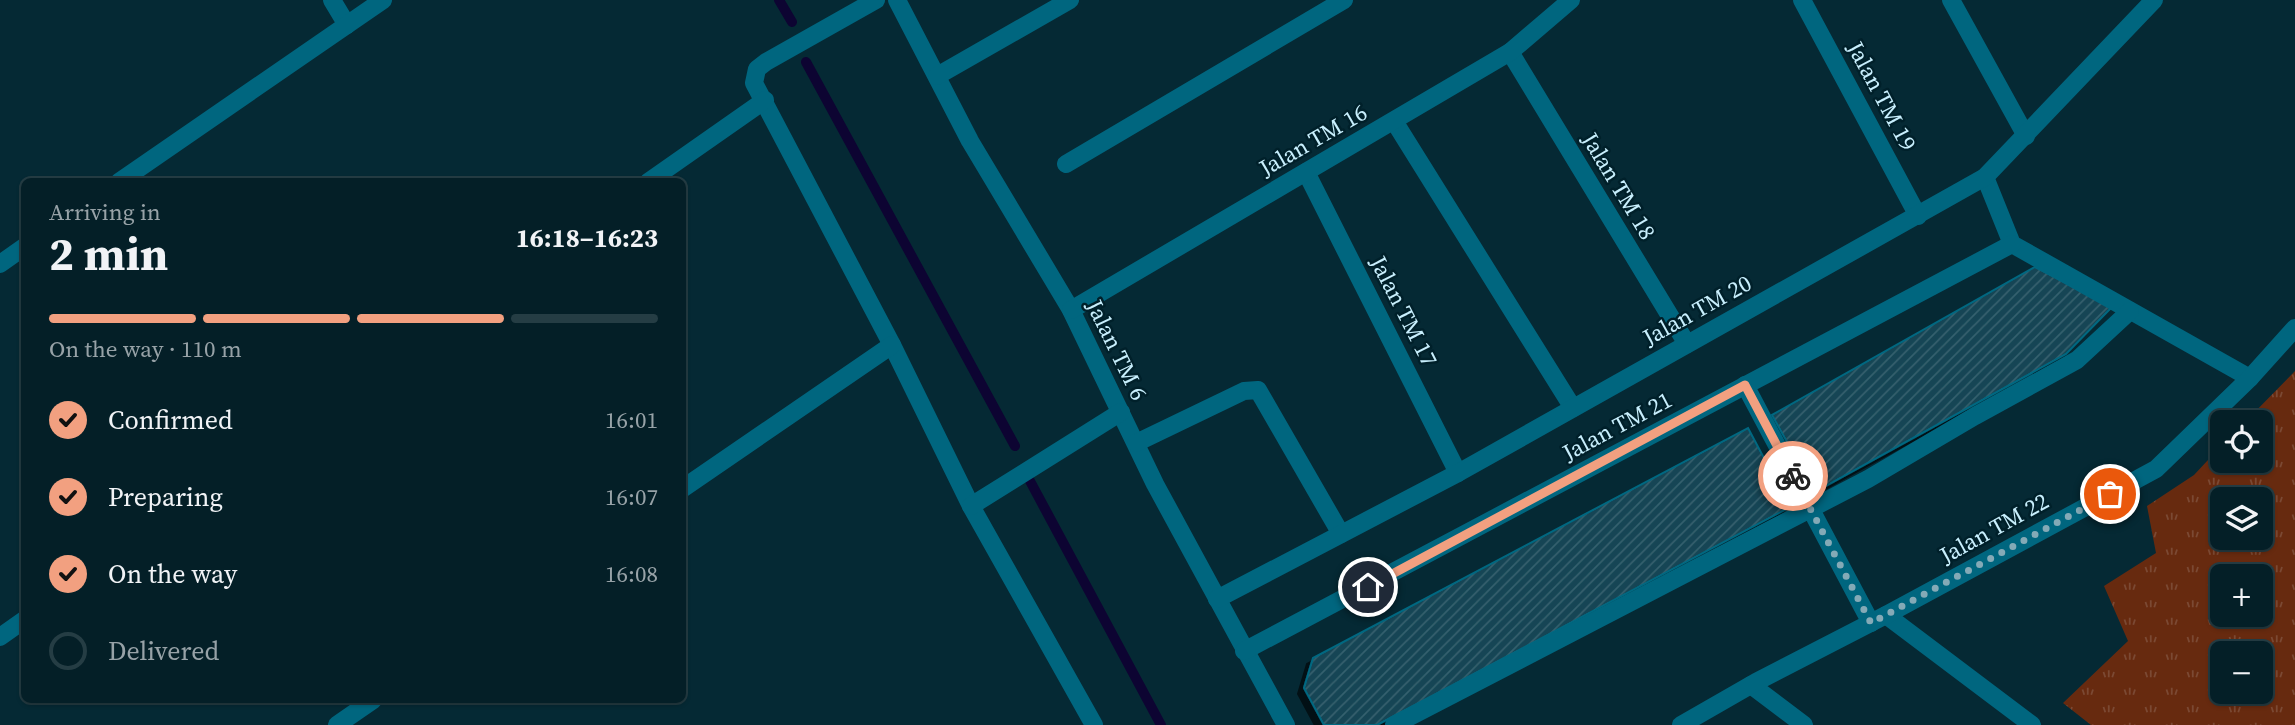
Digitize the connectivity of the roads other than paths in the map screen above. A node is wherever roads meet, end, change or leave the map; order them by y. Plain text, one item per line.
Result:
1 (332, 0) edge
2 (383, 0) edge
3 (876, 0) edge
4 (897, 0) edge
5 (1070, 0) edge
6 (1344, 0) edge
7 (1951, 0) edge
8 (2154, 0) edge
9 (1807, 1) edge
10 (1562, 3) edge
11 (347, 24) junction
12 (1510, 52) junction
13 (937, 76) junction
14 (765, 100) junction
15 (1394, 121) junction
16 (2026, 136) junction
17 (1066, 164) dead end
18 (1306, 172) junction
19 (1985, 177) junction
20 (125, 178) edge
21 (654, 178) edge
22 (1918, 216) junction
23 (2012, 244) junction
24 (21, 249) edge
25 (0, 264) edge
26 (1072, 310) junction
27 (2130, 311) junction
28 (2295, 328) edge
29 (1687, 344) junction
30 (892, 345) junction
31 (2250, 378) junction
32 (1745, 385) junction
33 (1573, 408) junction
34 (1121, 412) junction
35 (1136, 443) junction
36 (1458, 473) junction
37 (686, 486) edge
38 (971, 506) junction
39 (1810, 509) junction
40 (1341, 534) junction
41 (1217, 599) junction
42 (1878, 619) junction
43 (21, 622) edge
44 (0, 638) edge
45 (1244, 651) junction
46 (1751, 685) junction
47 (369, 703) edge
48 (337, 725) edge
49 (1094, 725) edge
50 (1286, 725) edge
51 (1394, 725) edge
52 (1681, 725) edge
53 (1804, 725) edge
54 (2032, 725) edge

1 - 11 street
2 - 11 street
3 - 14 street
4 - 13 street, Jalan TM 6
5 - 13 street
6 - 17 street
7 - 16 street
8 - 16 street, Jalan TM 20
9 - 22 street, Jalan TM 19
10 - 12 street, Jalan TM 16
11 - 20 street
12 - 15 street, Jalan TM 16
12 - 29 street, Jalan TM 18
13 - 26 street, Jalan TM 6
14 - 21 street
14 - 30 street
15 - 18 street, Jalan TM 16
15 - 33 street
16 - 19 street, Jalan TM 20
18 - 26 street, Jalan TM 16
18 - 36 street, Jalan TM 17
19 - 22 street, Jalan TM 20
19 - 23 street
22 - 29 street, Jalan TM 20
23 - 27 street
23 - 32 street, Jalan TM 21
24 - 25 street
26 - 34 street, Jalan TM 6
27 - 31 street
27 - 39 street
28 - 31 street, Jalan TM 22
29 - 33 street, Jalan TM 20
30 - 37 street
30 - 38 street
31 - 42 street, Jalan TM 22
32 - 39 street
32 - 45 street, Jalan TM 21
33 - 36 street, Jalan TM 20
34 - 35 street, Jalan TM 6
34 - 38 street
35 - 40 street
35 - 41 street, Jalan TM 6
36 - 40 street, Jalan TM 20
38 - 49 street
39 - 42 street
39 - 51 street
40 - 41 street, Jalan TM 20
41 - 45 street, Jalan TM 6
42 - 46 street, Jalan TM 22
42 - 54 street
43 - 44 street
45 - 50 street, Jalan TM 6
46 - 52 street, Jalan TM 22
46 - 53 street
47 - 48 street

